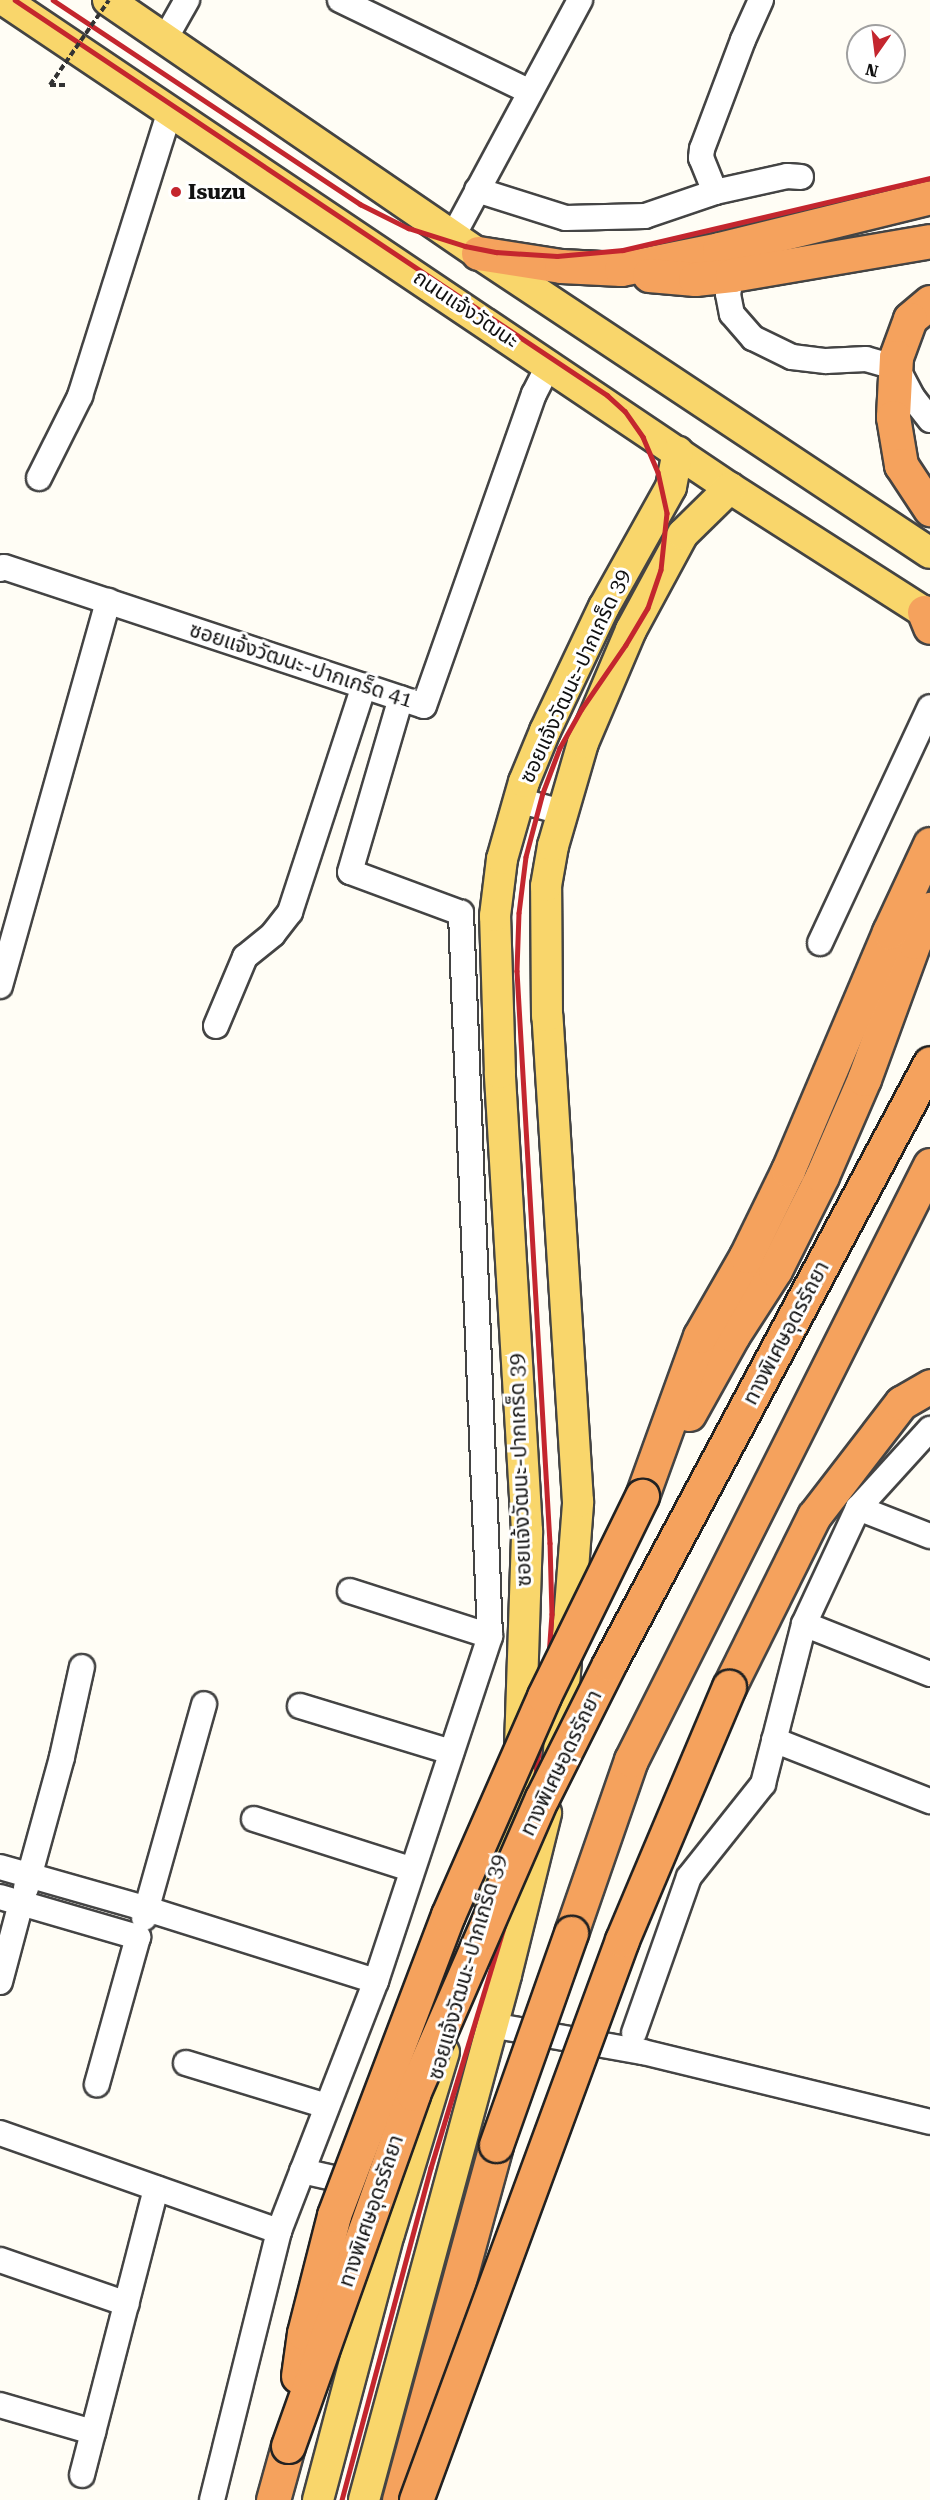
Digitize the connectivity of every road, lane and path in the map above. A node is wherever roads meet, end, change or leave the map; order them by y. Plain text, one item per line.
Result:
1 (4, 0) edge
2 (108, 0) edge
3 (187, 0) edge
4 (340, 0) edge
5 (580, 0) edge
6 (761, 0) edge
7 (165, 39) junction
8 (67, 86) dead end
9 (530, 92) junction
10 (170, 111) junction
11 (801, 177) dead end
12 (477, 190) junction
13 (715, 192) junction
14 (930, 196) edge
15 (930, 242) edge
16 (466, 244) junction
17 (621, 269) junction
18 (732, 274) junction
19 (930, 302) edge
20 (549, 364) junction
21 (897, 368) junction
22 (930, 420) edge
23 (678, 452) junction
24 (39, 478) dead end
25 (730, 488) junction
26 (930, 509) edge
27 (930, 553) edge
28 (2, 568) edge
29 (108, 601) junction
30 (928, 618) edge
31 (364, 686) junction
32 (401, 698) junction
33 (930, 707) edge
34 (518, 801) junction
35 (562, 812) junction
36 (930, 844) edge
37 (930, 909) edge
38 (820, 943) dead end
39 (4, 959) edge
40 (0, 986) edge
41 (216, 1026) dead end
42 (930, 1063) edge
43 (930, 1165) edge
44 (930, 1215) edge
45 (930, 1386) edge
46 (930, 1429) edge
47 (763, 1495) junction
48 (642, 1496) junction
49 (858, 1508) junction
50 (930, 1536) edge
51 (350, 1591) dead end
52 (804, 1624) junction
53 (490, 1636) junction
54 (82, 1667) dead end
55 (930, 1674) edge
56 (204, 1704) dead end
57 (300, 1706) dead end
58 (774, 1740) junction
59 (451, 1752) junction
60 (930, 1801) edge
61 (254, 1819) dead end
62 (0, 1867) edge
63 (411, 1869) junction
64 (19, 1891) edge
65 (143, 1921) junction
66 (376, 1981) junction
67 (0, 1982) edge
68 (491, 2025) junction
69 (634, 2033) dead end
70 (186, 2063) dead end
71 (97, 2084) dead end
72 (327, 2106) junction
73 (930, 2122) edge
74 (0, 2133) edge
75 (302, 2171) junction
76 (156, 2188) junction
77 (401, 2193) junction
78 (279, 2231) junction
79 (0, 2260) edge
80 (127, 2304) junction
81 (0, 2405) edge
82 (93, 2432) junction
83 (288, 2446) junction
84 (82, 2475) dead end
85 (212, 2500) edge
86 (273, 2500) edge
87 (318, 2500) edge
88 (364, 2500) edge
89 (399, 2500) edge
90 (416, 2500) edge

1 - 10 main road, ถนนแจ้งวัฒนะ
2 - 7 main road
2 - 8 path, bridge
3 - 7 street
4 - 9 street
5 - 9 street
6 - 13 street
7 - 16 main road
9 - 12 street
10 - 20 main road, ถนนแจ้งวัฒนะ
10 - 24 street
11 - 13 street
12 - 13 street
12 - 16 street
14 - 17 highway
15 - 18 highway
16 - 17 highway
16 - 27 main road
17 - 18 highway
18 - 21 street
19 - 21 highway
20 - 23 main road, ถนนแจ้งวัฒนะ
20 - 32 street, ซอยแจ้งวัฒนะ-ปากเกร็ด 41
21 - 22 street
21 - 26 highway
23 - 25 main road, ถนนแจ้งวัฒนะ
23 - 34 main road, ซอยแจ้งวัฒนะ-ปากเกร็ด 39
25 - 30 main road, ถนนแจ้งวัฒนะ
25 - 35 main road, ซอยแจ้งวัฒนะ-ปากเกร็ด 39
28 - 29 street, ซอยแจ้งวัฒนะ-ปากเกร็ด 41
29 - 31 street, ซอยแจ้งวัฒนะ-ปากเกร็ด 41
29 - 39 street
31 - 32 street, ซอยแจ้งวัฒนะ-ปากเกร็ด 41
31 - 41 street
32 - 53 street
33 - 38 street
34 - 35 street
34 - 77 main road, ซอยแจ้งวัฒนะ-ปากเกร็ด 39
35 - 68 main road, ซอยแจ้งวัฒนะ-ปากเกร็ด 39
36 - 48 highway
37 - 48 highway
39 - 40 street
42 - 83 highway, ทางพิเศษอุดรรัถยา, bridge
43 - 47 highway
44 - 47 highway
45 - 90 highway, bridge
46 - 49 street
47 - 89 highway, bridge
48 - 83 highway, bridge
49 - 50 street
49 - 52 street
51 - 53 street
52 - 55 street
52 - 58 street
53 - 59 street
54 - 64 street
56 - 65 street
57 - 59 street
58 - 60 street
58 - 69 street
59 - 63 street
61 - 63 street
62 - 64 street
63 - 66 street
64 - 65 street
64 - 67 street
65 - 66 street
65 - 71 street
66 - 72 street
68 - 73 street
68 - 88 main road, ซอยแจ้งวัฒนะ-ปากเกร็ด 39
70 - 72 street
72 - 75 street
74 - 76 street
75 - 77 street
75 - 78 street
76 - 78 street
76 - 80 street
77 - 87 main road, ซอยแจ้งวัฒนะ-ปากเกร็ด 39
78 - 85 street
79 - 80 street
80 - 82 street
81 - 82 street
82 - 84 street
83 - 86 highway, ทางพิเศษอุดรรัถยา

